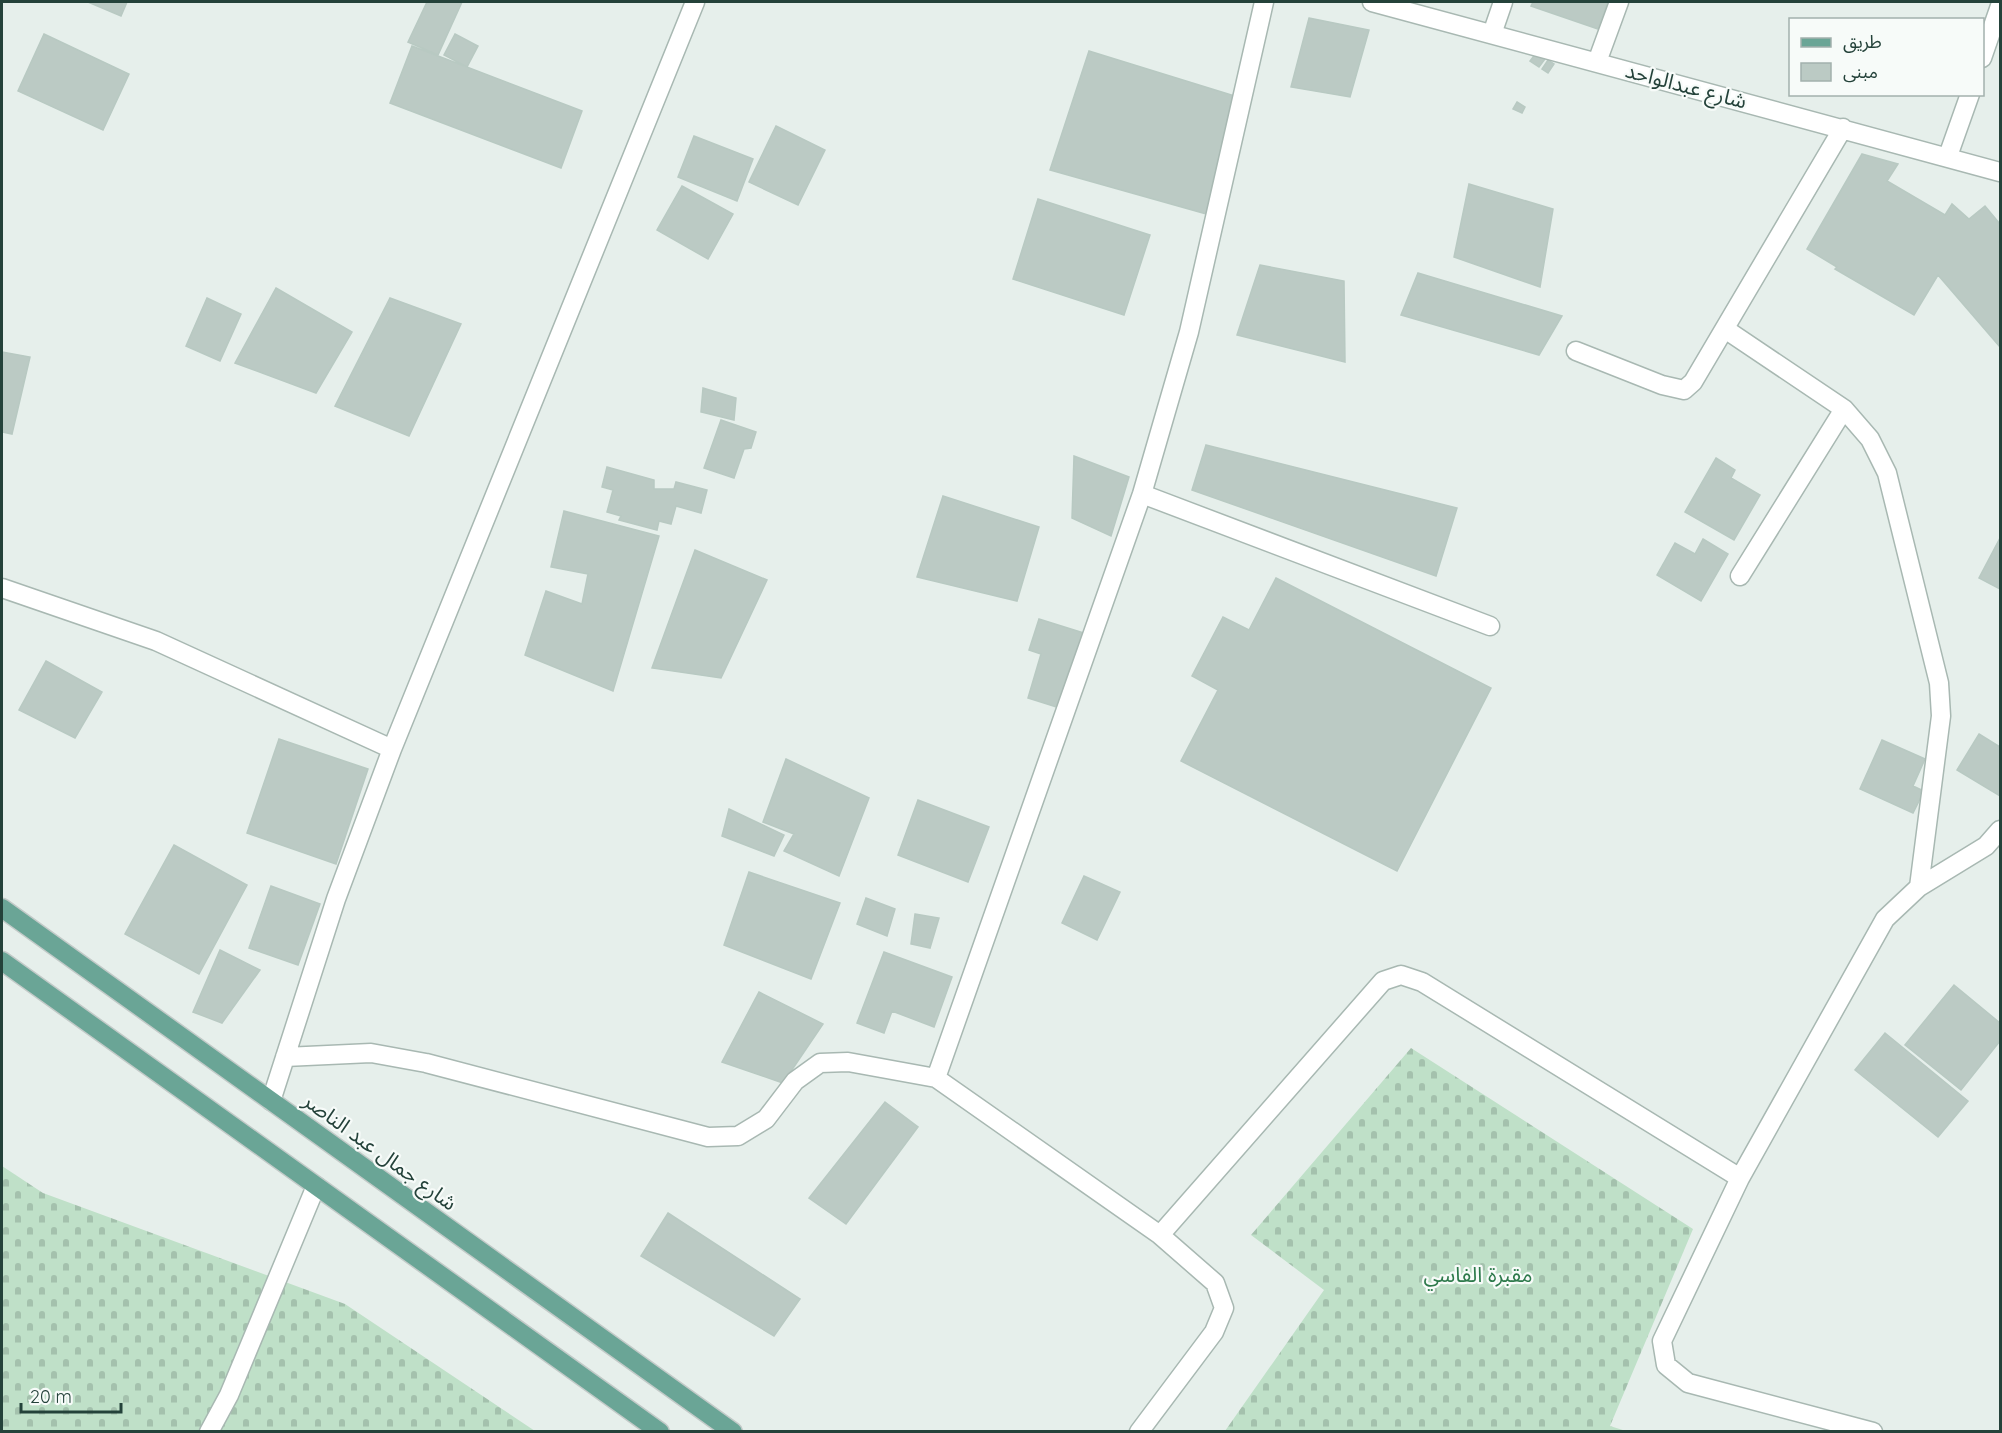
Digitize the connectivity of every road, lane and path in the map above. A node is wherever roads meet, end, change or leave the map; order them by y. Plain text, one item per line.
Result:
1 (695, 2) edge
2 (1264, 2) edge
3 (1372, 2) edge
4 (1503, 2) edge
5 (1619, 2) edge
6 (2001, 6) edge
7 (1492, 34) junction
8 (1984, 54) edge
9 (1597, 62) junction
10 (1969, 96) edge
11 (1843, 128) junction
12 (1948, 156) junction
13 (2001, 171) edge
14 (1725, 329) junction
15 (1576, 351) dead end
16 (1844, 409) junction
17 (1142, 494) junction
18 (1740, 576) dead end
19 (2, 588) edge
20 (1490, 626) dead end
21 (392, 749) junction
22 (2001, 830) edge
23 (1919, 887) junction
24 (2, 908) edge
25 (2, 961) edge
26 (285, 1057) junction
27 (936, 1078) junction
28 (271, 1101) junction
29 (1740, 1178) junction
30 (316, 1186) junction
31 (1160, 1235) junction
32 (209, 1431) edge
33 (660, 1431) edge
34 (733, 1431) edge
35 (1139, 1431) edge
36 (1874, 1431) edge

1 - 21 street
2 - 17 street
3 - 7 street, شارع عبدالواحد
4 - 7 street
5 - 9 street
6 - 8 street
7 - 9 street, شارع عبدالواحد
9 - 11 street, شارع عبدالواحد
10 - 12 street
11 - 12 street, شارع عبدالواحد
11 - 14 street
12 - 13 street, شارع عبدالواحد
14 - 15 street
14 - 16 street
16 - 18 street
16 - 23 street
17 - 20 street
17 - 27 street
19 - 21 street
21 - 26 street
22 - 23 street
23 - 29 street
24 - 28 main road, شارع جمال عبد الناصر
25 - 30 main road
26 - 27 street
26 - 28 street
27 - 31 street
28 - 34 main road, شارع جمال عبد الناصر
29 - 31 street
29 - 36 street
30 - 32 street
30 - 33 main road
31 - 35 street

